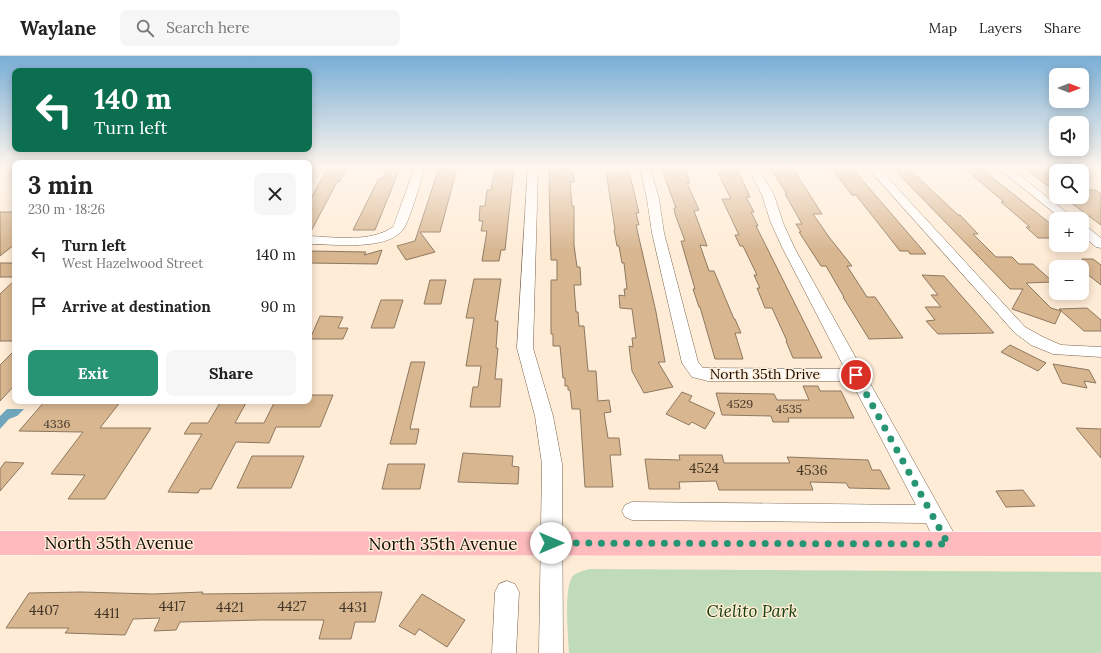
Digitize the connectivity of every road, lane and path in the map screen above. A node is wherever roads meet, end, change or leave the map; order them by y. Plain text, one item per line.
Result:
1 (410, 195) edge
2 (532, 195) edge
3 (652, 195) edge
4 (768, 195) edge
5 (897, 195) edge
6 (1038, 195) edge
7 (1060, 212) edge
8 (1089, 235) edge
9 (312, 240) edge
10 (1101, 244) edge
11 (1101, 352) edge
12 (856, 375) junction
13 (632, 511) dead end
14 (932, 514) junction
15 (0, 543) edge
16 (551, 543) junction
17 (948, 544) junction
18 (1101, 544) edge
19 (507, 592) dead end
20 (504, 653) edge
21 (551, 653) edge

1 - 9 street
2 - 16 street
3 - 12 street, North 35th Drive
4 - 12 street
5 - 11 street
6 - 7 street
8 - 10 street
12 - 14 street
13 - 14 street
14 - 17 street
15 - 16 main road, North 35th Avenue
16 - 17 main road, North 35th Avenue
16 - 21 street
17 - 18 main road, North 35th Avenue
19 - 20 street

